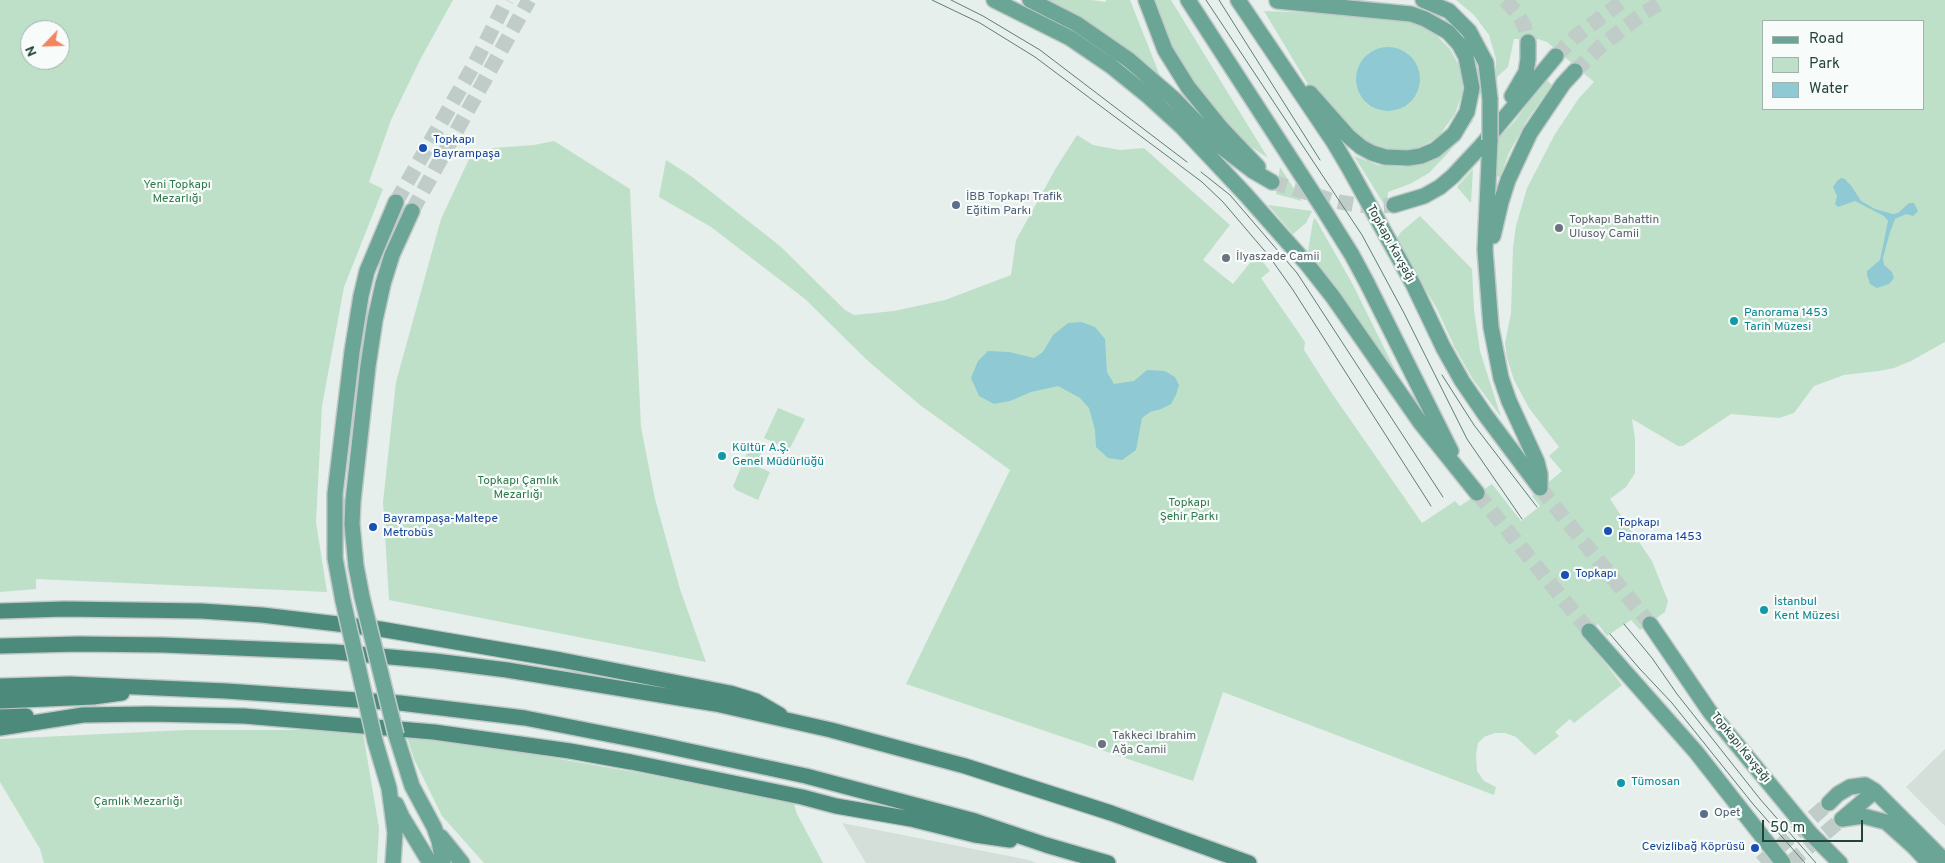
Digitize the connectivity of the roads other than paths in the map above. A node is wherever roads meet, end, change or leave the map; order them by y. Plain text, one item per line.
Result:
1 (994, 0) edge
2 (1030, 0) edge
3 (1146, 0) edge
4 (1188, 0) edge
5 (1238, 0) edge
6 (1277, 0) edge
7 (1423, 0) edge
8 (1528, 42) tunnel mouth
9 (1556, 56) tunnel mouth
10 (1285, 71) junction
11 (1575, 71) tunnel mouth
12 (1485, 143) junction
13 (396, 202) tunnel mouth
14 (1394, 205) tunnel mouth
15 (412, 212) tunnel mouth
16 (1487, 266) junction
17 (0, 612) edge
18 (1650, 624) tunnel mouth
19 (1590, 631) tunnel mouth
20 (0, 646) edge
21 (0, 686) edge
22 (153, 687) junction
23 (0, 702) edge
24 (0, 717) edge
25 (60, 718) junction
26 (787, 720) junction
27 (0, 728) edge
28 (389, 788) junction
29 (1875, 791) junction
30 (1829, 803) tunnel mouth
31 (434, 827) junction
32 (1046, 845) junction
33 (1945, 861) edge
34 (393, 863) edge
35 (430, 863) edge
36 (443, 863) edge
37 (462, 863) edge
38 (1108, 863) edge
39 (1249, 863) edge
40 (1783, 863) edge
41 (1840, 863) edge
42 (1930, 863) edge

1 - 4 main road
2 - 3 main road
5 - 10 main road, Topkapı Kavşağı
6 - 10 main road
7 - 12 main road, bridge
8 - 12 main road
9 - 12 main road
10 - 16 main road, Topkapı Kavşağı
11 - 16 main road
12 - 14 main road
12 - 16 main road
13 - 28 main road, bridge
15 - 31 main road, bridge
17 - 26 highway
18 - 41 main road, Topkapı Kavşağı
19 - 40 main road
20 - 26 highway
21 - 22 highway
22 - 23 highway
22 - 32 highway
24 - 25 highway
25 - 27 highway
25 - 32 highway
26 - 39 highway
28 - 34 main road
28 - 35 main road
29 - 30 main road
29 - 33 main road
29 - 42 main road
31 - 36 main road
31 - 37 main road
32 - 38 highway

